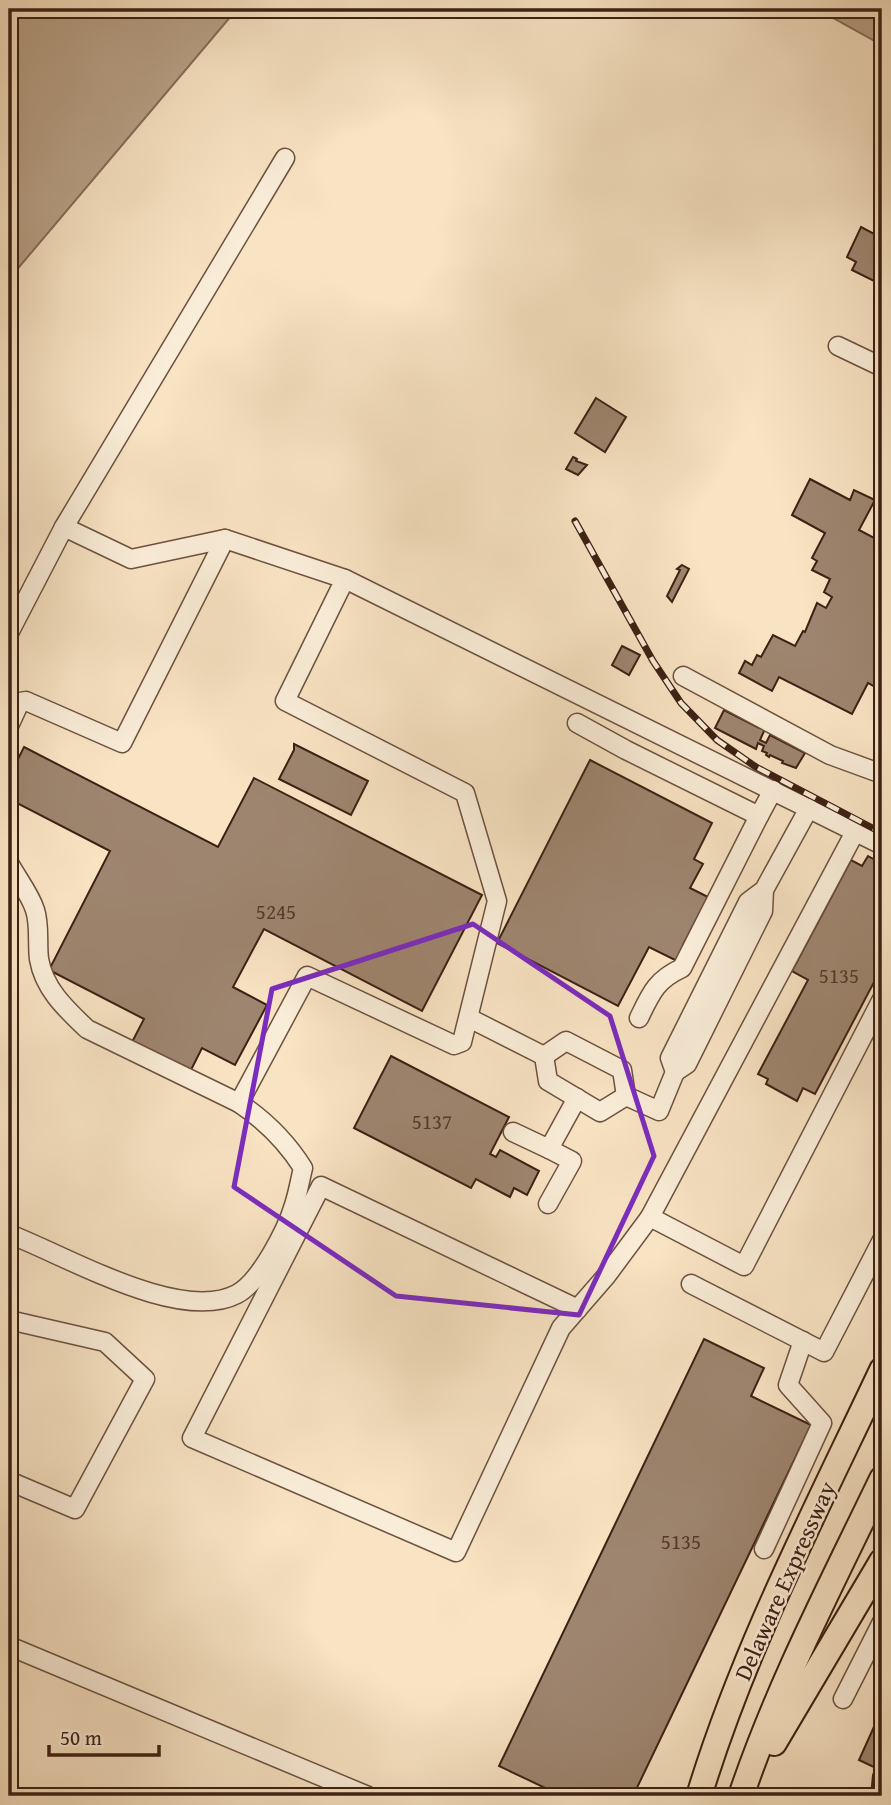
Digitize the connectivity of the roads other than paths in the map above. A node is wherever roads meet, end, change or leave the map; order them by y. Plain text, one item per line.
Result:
1 (285, 158) dead end
2 (838, 346) dead end
3 (882, 366) edge
4 (64, 527) junction
5 (225, 539) junction
6 (345, 579) junction
7 (9, 633) edge
8 (683, 676) dead end
9 (577, 723) dead end
10 (9, 726) edge
11 (882, 775) edge
12 (773, 790) junction
13 (809, 808) junction
14 (759, 816) junction
15 (849, 829) junction
16 (882, 845) edge
17 (9, 863) edge
18 (882, 999) edge
19 (469, 1018) junction
20 (639, 1018) dead end
21 (544, 1056) junction
22 (626, 1096) junction
23 (577, 1098) junction
24 (239, 1103) junction
25 (513, 1132) dead end
26 (549, 1149) junction
27 (548, 1204) dead end
28 (650, 1217) junction
29 (9, 1234) edge
30 (882, 1240) edge
31 (691, 1284) dead end
32 (578, 1309) junction
33 (9, 1320) edge
34 (803, 1341) junction
35 (879, 1377) edge
36 (882, 1479) edge
37 (10, 1484) edge
38 (764, 1549) dead end
39 (882, 1561) edge
40 (882, 1622) edge
41 (9, 1646) edge
42 (843, 1699) dead end
43 (368, 1796) edge
44 (699, 1796) edge
45 (743, 1796) edge

1 - 4 lane
2 - 3 lane
4 - 5 lane
4 - 7 lane
5 - 6 lane
5 - 10 lane
6 - 12 lane
6 - 19 lane
8 - 11 lane
9 - 14 lane
12 - 13 lane
12 - 14 lane
13 - 15 lane
13 - 22 lane
14 - 20 lane
15 - 16 lane
15 - 28 lane
17 - 24 lane
18 - 28 lane
19 - 21 lane
19 - 24 lane
21 - 22 lane
21 - 23 lane
22 - 23 lane
23 - 26 lane
24 - 29 lane
25 - 26 lane
26 - 27 lane
28 - 32 lane
30 - 34 lane
31 - 34 lane
32 - 32 lane
33 - 37 lane
34 - 38 lane
35 - 44 highway, Delaware Expressway
36 - 45 highway, Delaware Expressway
39 - 45 highway
40 - 42 lane
41 - 43 lane

